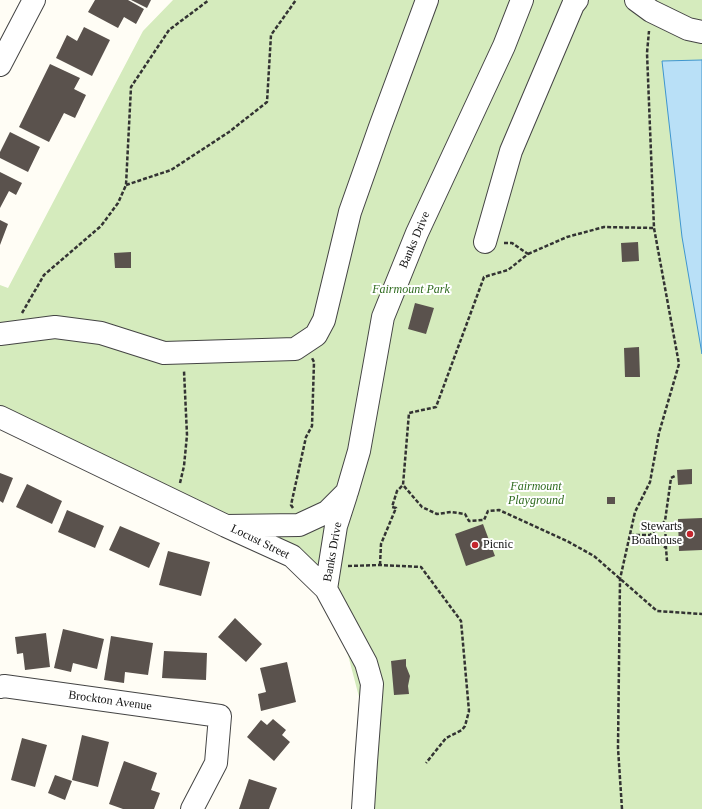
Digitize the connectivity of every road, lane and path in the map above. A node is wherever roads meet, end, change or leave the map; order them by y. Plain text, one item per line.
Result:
1 (34, 0) edge
2 (209, 0) edge
3 (296, 0) edge
4 (427, 0) edge
5 (522, 0) edge
6 (577, 0) edge
7 (636, 0) edge
8 (702, 32) edge
9 (649, 39) dead end
10 (0, 64) edge
11 (126, 186) junction
12 (654, 228) junction
13 (486, 242) joint
14 (528, 254) junction
15 (6, 333) edge
16 (305, 342) junction
17 (183, 352) junction
18 (0, 417) edge
19 (675, 476) dead end
20 (403, 485) junction
21 (347, 492) junction
22 (176, 501) junction
23 (665, 521) junction
24 (302, 524) junction
25 (226, 526) junction
26 (630, 535) junction
27 (650, 535) junction
28 (666, 548) junction
29 (667, 561) dead end
30 (380, 565) junction
31 (361, 566) dead end
32 (620, 579) junction
33 (326, 589) junction
34 (702, 614) edge
35 (0, 687) edge
36 (426, 763) dead end
37 (192, 809) edge
38 (363, 809) edge
39 (622, 809) edge

1 - 10 street
2 - 11 path
3 - 11 path
4 - 16 street
5 - 21 street, Banks Drive
6 - 13 street
7 - 8 street
9 - 12 path
11 - 15 path
12 - 14 path
12 - 26 path
13 - 14 path
14 - 20 path
15 - 17 street
16 - 17 street
16 - 24 path
17 - 22 path
18 - 22 street, Locust Street
19 - 23 path
20 - 30 path
20 - 32 path
21 - 24 street, Banks Drive
21 - 33 street, Banks Drive
22 - 25 street, Locust Street
23 - 27 path
23 - 28 path
24 - 25 street, Banks Drive
25 - 33 street, Locust Street
26 - 27 path
26 - 32 path
27 - 28 path
28 - 29 path
30 - 31 path
30 - 36 path
32 - 34 path
32 - 39 path
33 - 38 street, Locust Street
35 - 37 street, Brockton Avenue

